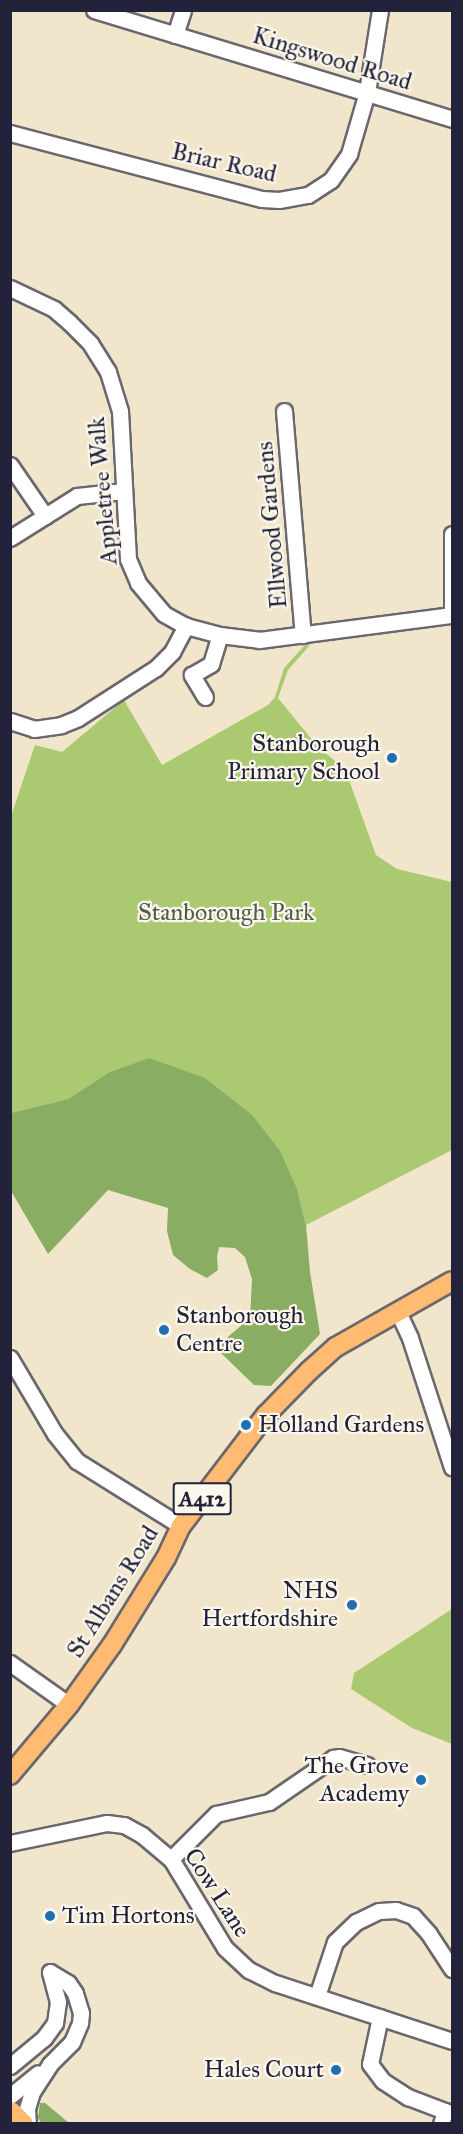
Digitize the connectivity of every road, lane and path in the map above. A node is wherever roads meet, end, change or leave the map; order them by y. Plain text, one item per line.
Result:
1 (94, 10) edge
2 (183, 10) edge
3 (380, 10) edge
4 (175, 35) junction
5 (367, 93) junction
6 (453, 119) edge
7 (10, 133) edge
8 (10, 288) edge
9 (284, 411) dead end
10 (10, 465) edge
11 (124, 491) junction
12 (45, 516) junction
13 (453, 534) edge
14 (10, 538) edge
15 (453, 613) edge
16 (186, 626) junction
17 (220, 635) junction
18 (303, 635) junction
19 (205, 697) dead end
20 (10, 721) edge
21 (453, 1281) edge
22 (398, 1312) junction
23 (10, 1358) edge
24 (453, 1467) edge
25 (181, 1526) junction
26 (10, 1663) edge
27 (69, 1705) junction
28 (367, 1766) dead end
29 (10, 1775) edge
30 (10, 1844) edge
31 (171, 1859) junction
32 (453, 1969) edge
33 (318, 1996) junction
34 (380, 2017) junction
35 (452, 2040) edge
36 (18, 2054) edge
37 (50, 2064) junction
38 (10, 2066) edge
39 (10, 2096) edge
40 (10, 2112) edge
41 (22, 2124) edge
42 (28, 2124) edge
43 (441, 2124) edge

1 - 4 street, Kingswood Road
2 - 4 street
3 - 5 street, Briar Road
4 - 5 street, Kingswood Road
5 - 6 street, Kingswood Road
5 - 7 street, Briar Road
8 - 11 street, Appletree Walk
9 - 18 street, Ellwood Gardens
10 - 12 street
11 - 12 street
11 - 16 street, Appletree Walk
12 - 14 street
13 - 15 street
15 - 18 street, Appletree Walk
16 - 17 street, Appletree Walk
16 - 20 street
17 - 18 street, Appletree Walk
17 - 19 street
21 - 22 main road, St Albans Road / A412
22 - 24 street
22 - 25 main road, St Albans Road / A412
23 - 25 street
25 - 27 main road, St Albans Road / A412
26 - 27 street
27 - 29 main road, St Albans Road / A412
28 - 31 street
30 - 31 street, Cow Lane
31 - 33 street, Cow Lane
32 - 33 street
33 - 34 street, Cow Lane
34 - 35 street, Cow Lane
34 - 43 street
36 - 37 street
36 - 38 street
37 - 39 street
37 - 42 street
40 - 41 highway

